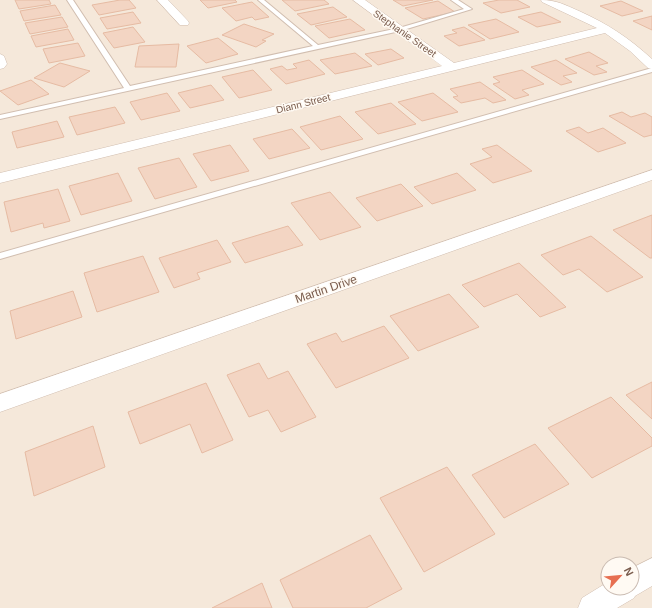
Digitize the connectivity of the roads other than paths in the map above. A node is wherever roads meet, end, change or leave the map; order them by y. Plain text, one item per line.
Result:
1 (70, 0) edge
2 (162, 0) edge
3 (261, 0) edge
4 (358, 0) edge
5 (454, 0) edge
6 (551, 0) edge
7 (184, 23) dead end
8 (400, 29) junction
9 (607, 30) junction
10 (317, 48) junction
11 (0, 58) edge
12 (0, 65) edge
13 (652, 65) edge
14 (452, 67) junction
15 (652, 70) edge
16 (128, 89) junction
17 (0, 117) edge
18 (652, 175) edge
19 (0, 178) edge
20 (0, 256) edge
21 (0, 403) edge
22 (652, 571) edge
23 (640, 578) edge
24 (611, 596) edge
25 (592, 608) edge

1 - 16 lane
2 - 7 street
3 - 10 lane
4 - 8 street, Stephanie Street
5 - 8 lane
6 - 9 street
8 - 10 lane
8 - 14 street, Stephanie Street
9 - 13 street
9 - 14 street, Diann Street
10 - 16 lane
11 - 12 street
14 - 19 street, Diann Street
15 - 20 lane
16 - 17 lane
18 - 21 street, Martin Drive
22 - 23 street
24 - 25 street

